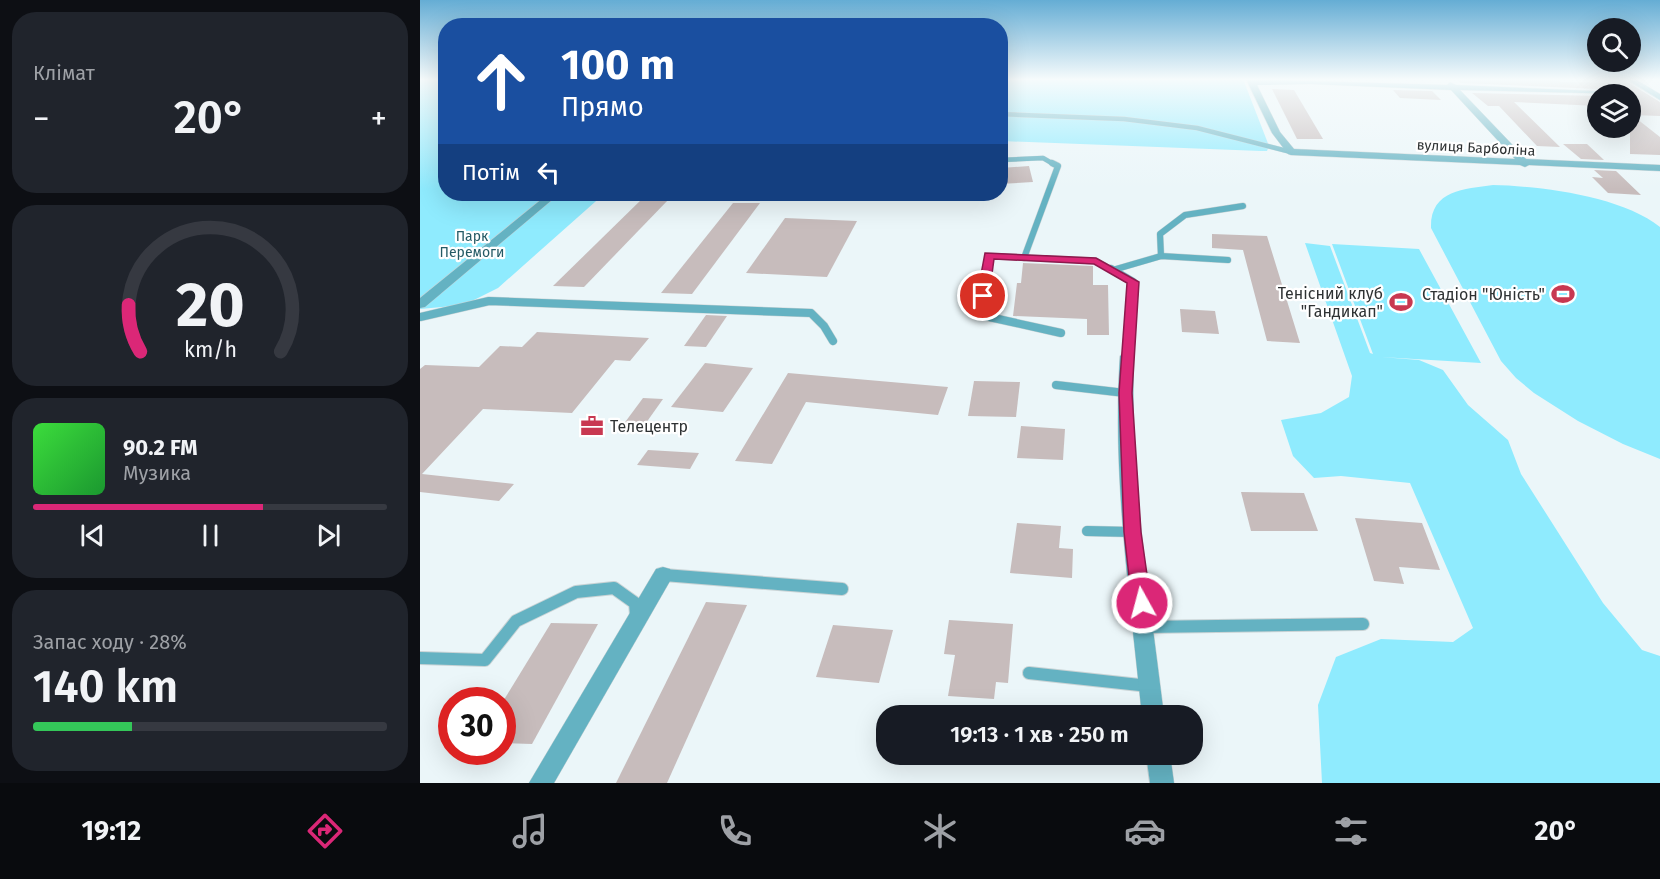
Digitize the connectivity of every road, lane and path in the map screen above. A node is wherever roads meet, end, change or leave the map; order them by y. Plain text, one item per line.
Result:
1 (1038, 116) edge
2 (1268, 116) edge
3 (1479, 116) edge
4 (1291, 152) junction
5 (1008, 160) edge
6 (1526, 164) junction
7 (1660, 168) edge
8 (545, 201) edge
9 (1243, 206) dead end
10 (1161, 256) junction
11 (1024, 258) junction
12 (1228, 260) dead end
13 (1113, 270) junction
14 (420, 304) edge
15 (420, 317) edge
16 (1061, 333) dead end
17 (833, 341) dead end
18 (1127, 356) joint
19 (1056, 385) dead end
20 (1125, 393) junction
21 (1087, 531) dead end
22 (1133, 532) junction
23 (663, 575) joint
24 (842, 589) dead end
25 (637, 618) junction
26 (1363, 624) dead end
27 (1144, 627) junction
28 (420, 658) edge
29 (1029, 673) dead end
30 (1149, 686) junction
31 (1152, 705) edge
32 (1160, 765) edge
33 (541, 783) edge
34 (1162, 783) edge

1 - 4 lane
2 - 4 street
3 - 6 street
4 - 6 street, вулиця Барболіна
5 - 11 lane
6 - 7 street, вулиця Барболіна
8 - 14 street
9 - 10 lane
10 - 12 lane
10 - 13 lane
11 - 13 lane
11 - 16 lane
13 - 18 lane
15 - 17 lane
18 - 20 street
19 - 20 lane
20 - 22 street
21 - 22 lane
22 - 27 street
23 - 24 lane
23 - 25 street
25 - 28 lane
25 - 33 street
26 - 27 lane
27 - 30 street
29 - 30 lane
30 - 31 street
32 - 34 street

